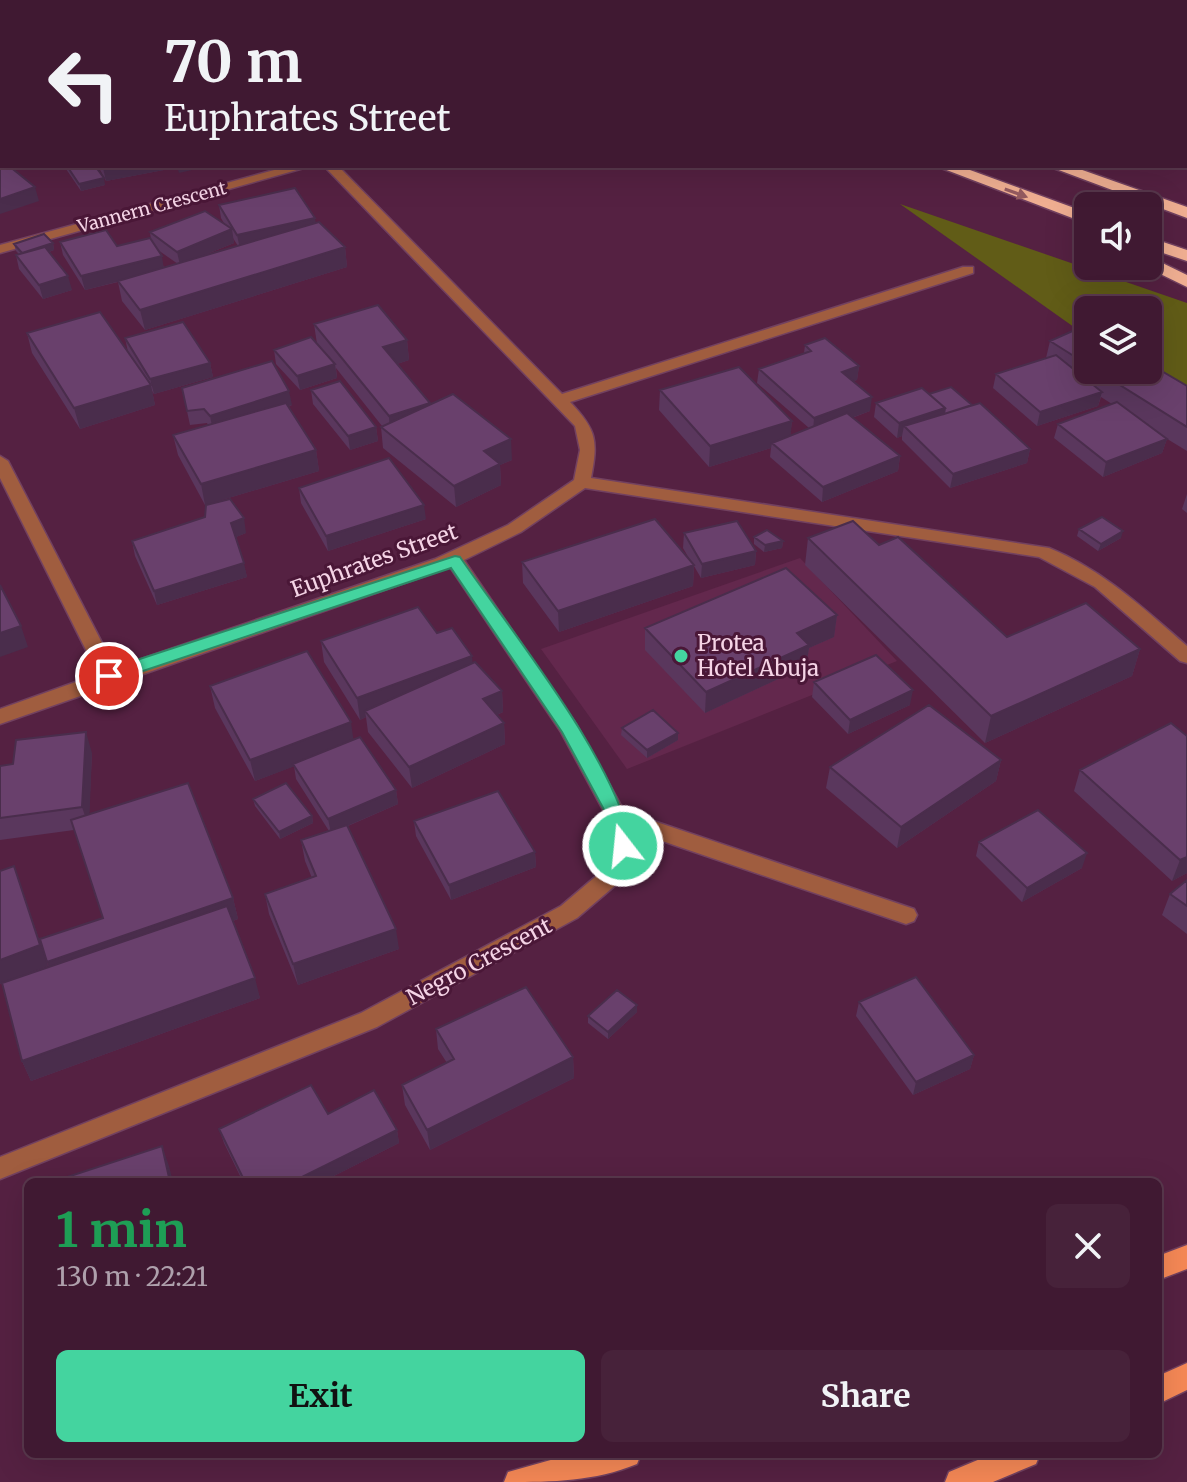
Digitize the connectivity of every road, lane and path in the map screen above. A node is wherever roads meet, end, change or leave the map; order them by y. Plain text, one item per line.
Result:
1 (297, 168) edge
2 (333, 168) edge
3 (949, 168) edge
4 (1062, 168) edge
5 (1044, 203) junction
6 (1187, 213) edge
7 (1074, 214) edge
8 (1074, 219) edge
9 (1162, 247) edge
10 (0, 249) edge
11 (1187, 256) edge
12 (1162, 269) edge
13 (968, 270) dead end
14 (1187, 282) edge
15 (561, 400) junction
16 (0, 461) edge
17 (582, 482) junction
18 (455, 561) junction
19 (1187, 656) edge
20 (109, 676) junction
21 (0, 717) edge
22 (617, 817) junction
23 (906, 915) dead end
24 (0, 1168) edge
25 (1187, 1257) edge
26 (1162, 1266) edge
27 (1187, 1376) edge
28 (1162, 1388) edge
29 (611, 1458) edge
30 (1016, 1458) edge
31 (518, 1482) edge
32 (959, 1482) edge

1 - 10 street, Vannern Crescent
2 - 15 street
3 -> 5 highway
4 - 6 highway
5 - 7 highway
5 - 8 highway
9 - 11 highway
12 - 14 highway
13 - 15 street
15 - 17 street
16 - 20 street
17 - 18 street, Euphrates Street
17 - 19 street
18 - 20 street, Euphrates Street
18 - 22 street, Negro Crescent
20 - 21 street, Euphrates Street
22 - 23 street
22 - 24 street, Negro Crescent
25 - 26 main road
27 - 28 main road
29 - 31 main road
30 - 32 main road

